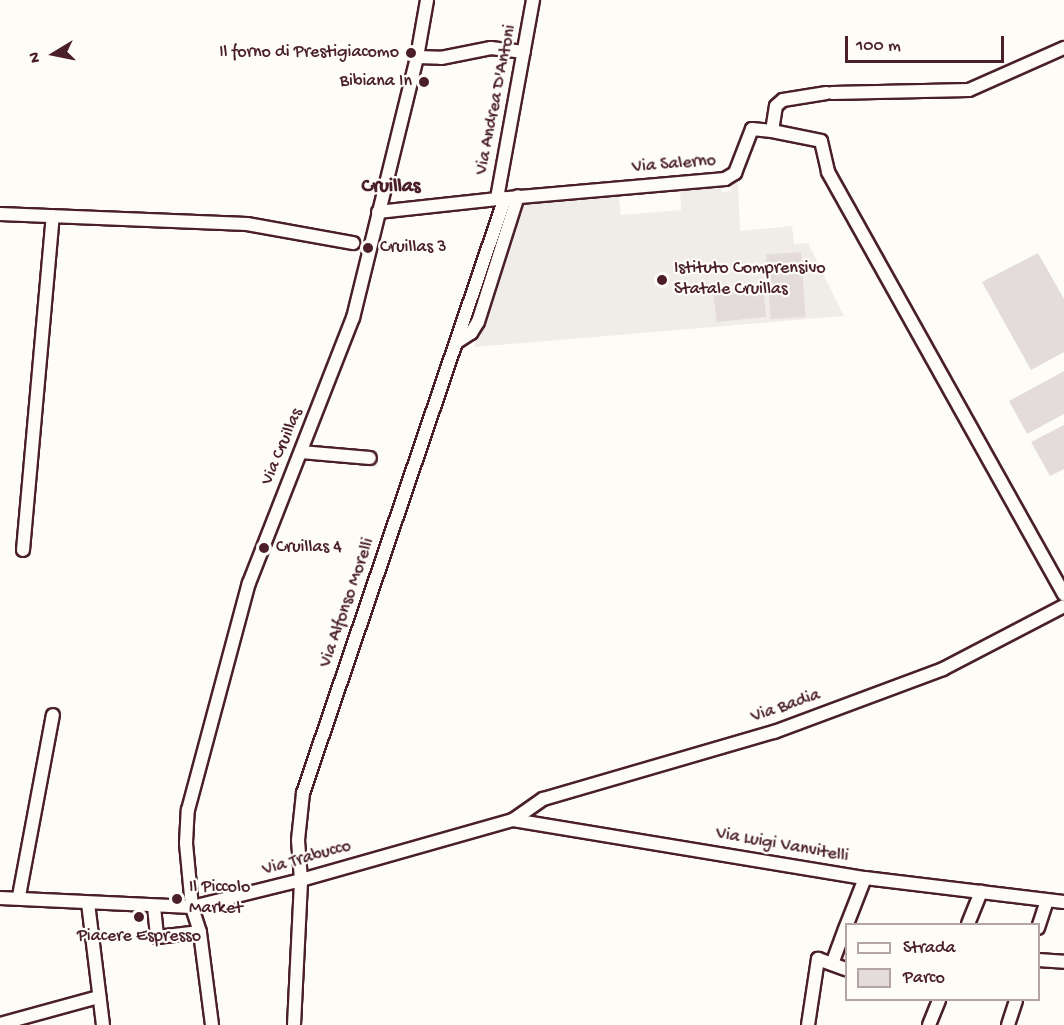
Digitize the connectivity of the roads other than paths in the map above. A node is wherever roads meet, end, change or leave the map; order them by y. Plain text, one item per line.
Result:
1 (427, 0) edge
2 (534, 0) edge
3 (1064, 48) edge
4 (524, 52) junction
5 (417, 57) junction
6 (772, 131) junction
7 (518, 196) junction
8 (501, 198) junction
9 (378, 212) junction
10 (0, 214) edge
11 (53, 216) junction
12 (353, 243) dead end
13 (457, 342) junction
14 (301, 452) junction
15 (370, 458) dead end
16 (24, 550) dead end
17 (1064, 594) edge
18 (1064, 606) edge
19 (53, 715) dead end
20 (513, 820) junction
21 (865, 878) junction
22 (301, 880) junction
23 (981, 891) junction
24 (19, 896) junction
25 (0, 898) edge
26 (1047, 901) junction
27 (1064, 902) edge
28 (88, 903) junction
29 (154, 907) junction
30 (192, 908) junction
31 (848, 923) edge
32 (968, 923) edge
33 (1040, 923) edge
34 (845, 930) edge
35 (200, 932) junction
36 (1040, 960) edge
37 (1064, 962) edge
38 (832, 964) junction
39 (845, 969) edge
40 (99, 997) junction
41 (938, 1001) edge
42 (1015, 1001) edge
43 (0, 1024) edge
44 (102, 1025) edge
45 (212, 1025) edge
46 (294, 1025) edge
47 (808, 1025) edge
48 (929, 1025) edge
49 (1008, 1025) edge

1 - 5 street, Via Cruillas
2 - 4 street, Via Andrea D'Antoni
3 - 6 street
4 - 5 street
4 - 8 street, Via Andrea D'Antoni
5 - 9 street, Via Cruillas
6 - 7 street, Via Salerno
6 - 17 street
7 - 8 street, Via Salerno
7 - 13 street, Via Alfonso Morelli
8 - 9 street, Via Salerno
8 - 13 street, Via Alfonso Morelli
9 - 14 street, Via Cruillas
10 - 11 street
11 - 12 street
11 - 16 street
13 - 22 street, Via Alfonso Morelli
14 - 15 street
14 - 30 street, Via Cruillas
18 - 20 street, Via Badia
19 - 24 street
20 - 21 street, Via Luigi Vanvitelli
20 - 22 street, Via Trabucco
21 - 23 street, Via Luigi Vanvitelli
21 - 31 street
22 - 30 street, Via Trabucco
22 - 46 street, Via Alfonso Morelli
23 - 26 street, Via Luigi Vanvitelli
23 - 32 street
24 - 25 street, Via Trabucco
24 - 28 street, Via Trabucco
26 - 27 street, Via Luigi Vanvitelli
26 - 33 street
28 - 29 street, Via Trabucco
28 - 40 street
29 - 30 street, Via Trabucco
29 - 35 street
30 - 35 street, Via Cruillas
34 - 38 street
35 - 45 street, Via Cruillas
36 - 37 street
38 - 39 street
38 - 47 street
40 - 43 street
40 - 44 street
41 - 48 street
42 - 49 street

